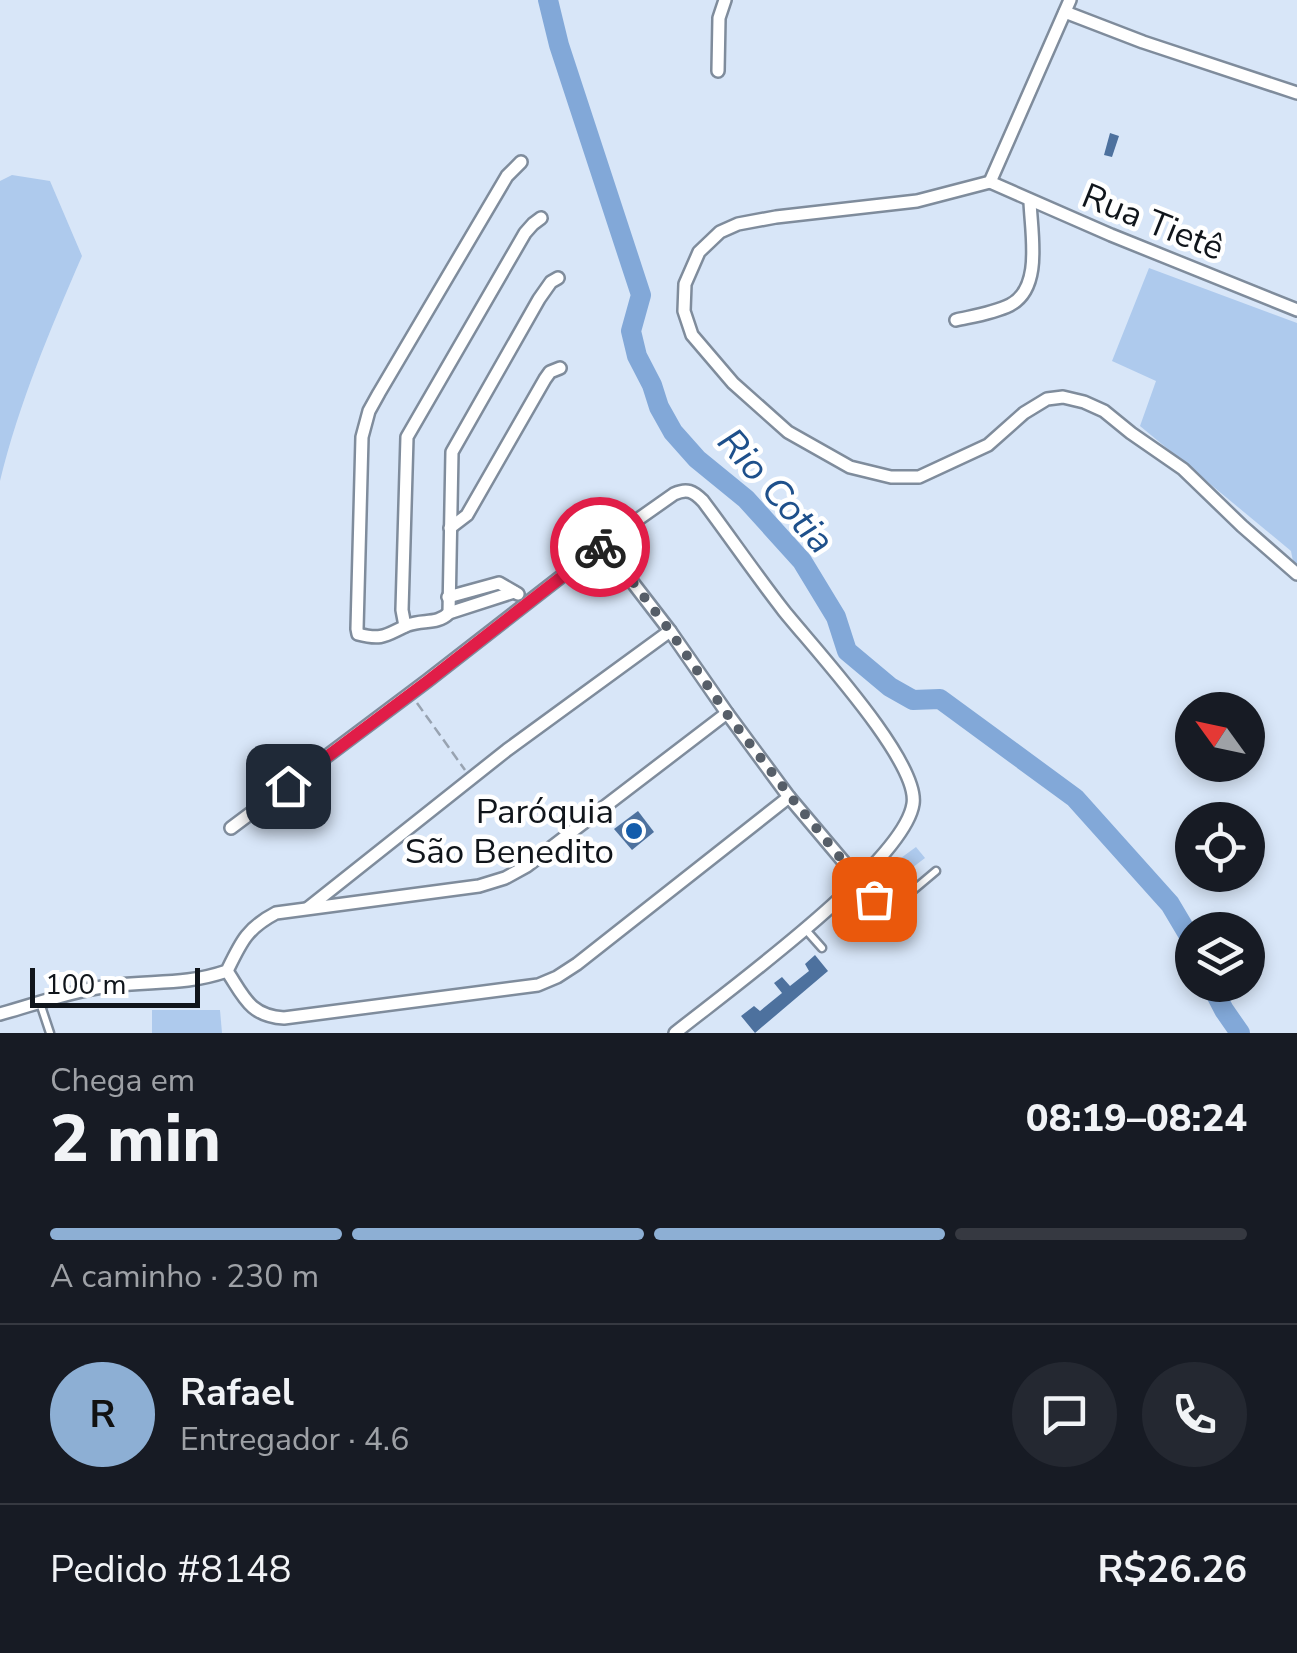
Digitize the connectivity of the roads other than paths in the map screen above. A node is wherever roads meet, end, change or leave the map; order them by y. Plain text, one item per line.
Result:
1 (725, 0) edge
2 (1068, 6) edge
3 (718, 71) dead end
4 (1297, 93) edge
5 (521, 162) dead end
6 (990, 182) junction
7 (1030, 201) junction
8 (541, 218) dead end
9 (558, 278) dead end
10 (1297, 310) edge
11 (956, 320) dead end
12 (560, 368) dead end
13 (450, 528) junction
14 (604, 544) junction
15 (1297, 574) edge
16 (474, 591) junction
17 (514, 592) junction
18 (448, 597) junction
19 (530, 601) junction
20 (478, 605) junction
21 (449, 613) junction
22 (404, 626) junction
23 (670, 631) junction
24 (727, 714) junction
25 (790, 796) junction
26 (231, 828) dead end
27 (936, 871) dead end
28 (858, 880) junction
29 (874, 899) dead end
30 (308, 908) junction
31 (886, 913) dead end
32 (805, 930) junction
33 (822, 948) dead end
34 (227, 971) junction
35 (40, 1002) junction
36 (0, 1014) edge
37 (50, 1033) edge
38 (675, 1033) edge

1 - 3 street
2 - 4 street
2 - 6 street
5 - 22 street
6 - 7 street, Rua Tietê
6 - 15 street
7 - 10 street, Rua Tietê
7 - 11 street
8 - 22 street
9 - 13 street
12 - 13 street
13 - 18 street
14 - 19 street
14 - 23 street
14 - 28 street
16 - 17 street
16 - 18 street
16 - 20 street
17 - 19 street
17 - 20 street
18 - 21 street
19 - 26 street
20 - 21 street
21 - 22 street
23 - 24 street
23 - 30 street
24 - 25 street
24 - 30 street
25 - 28 street
25 - 34 street
27 - 31 lane
28 - 29 lane
28 - 32 street
30 - 34 street
32 - 33 lane
32 - 38 street
34 - 35 street
35 - 36 street
35 - 37 lane

